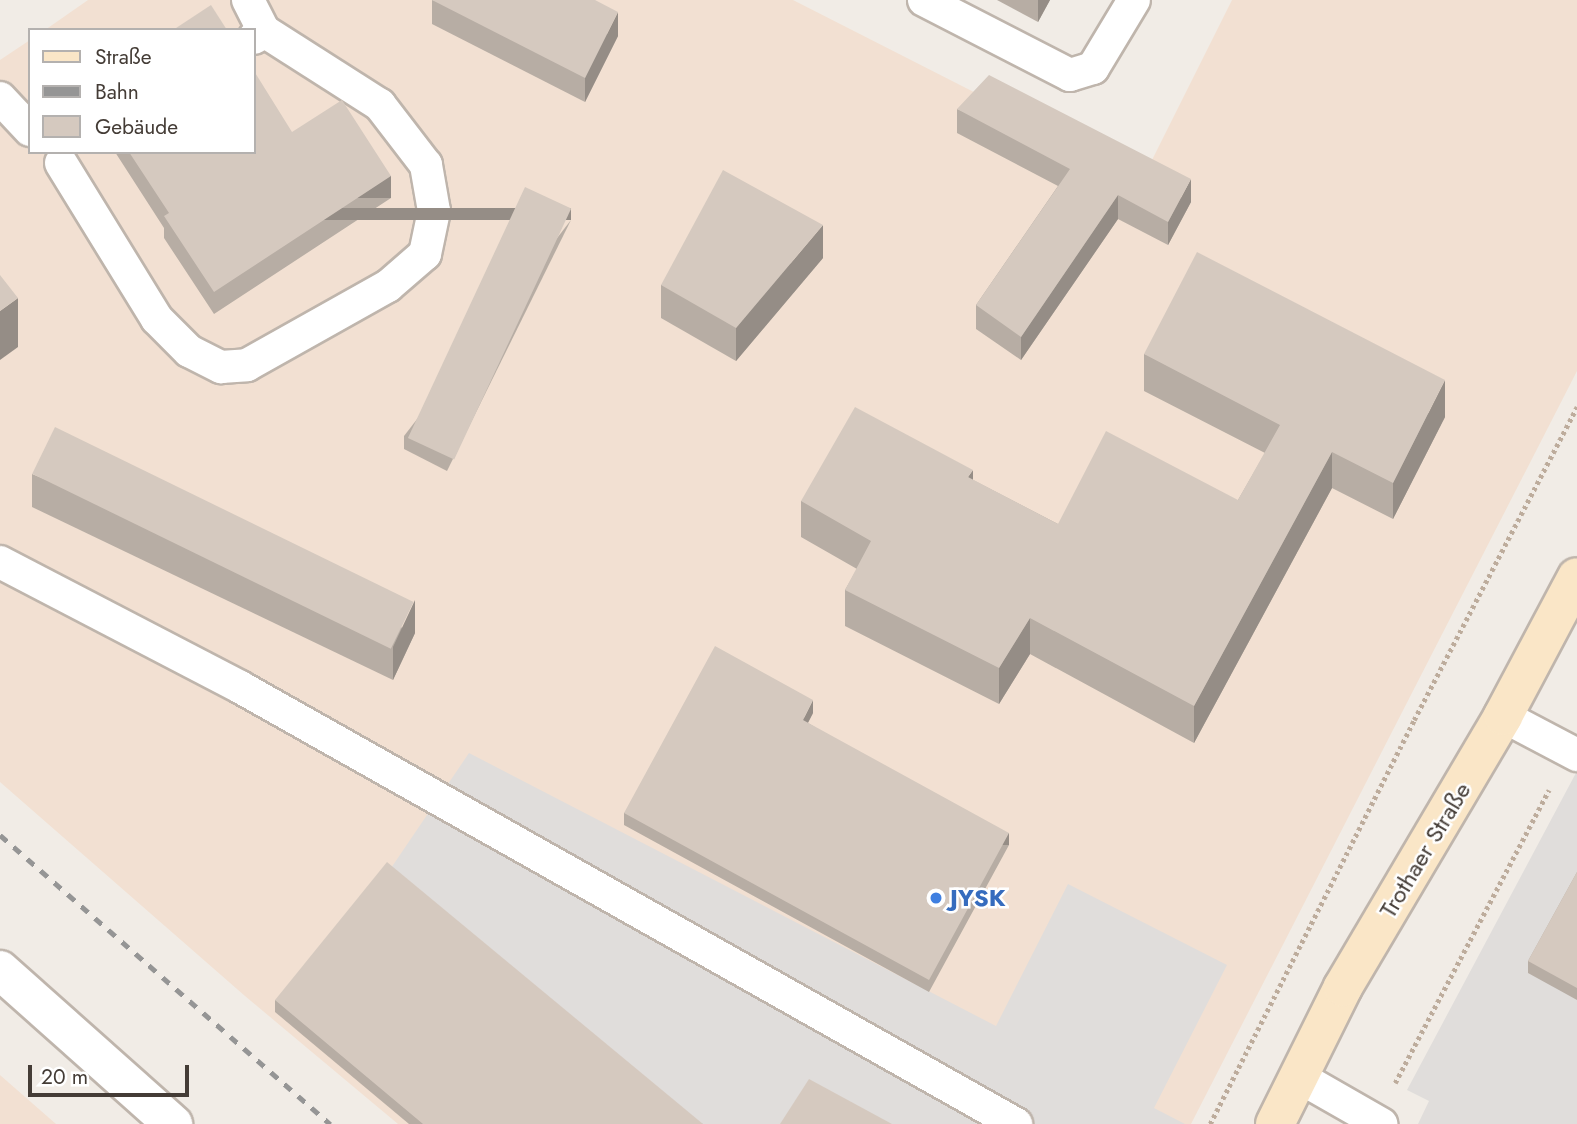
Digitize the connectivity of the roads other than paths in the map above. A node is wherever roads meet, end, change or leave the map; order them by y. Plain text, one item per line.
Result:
1 (248, 0) edge
2 (924, 0) edge
3 (1134, 0) edge
4 (259, 34) edge
5 (0, 98) edge
6 (28, 128) edge
7 (63, 156) edge
8 (0, 562) edge
9 (1577, 577) edge
10 (1503, 716) junction
11 (1573, 753) edge
12 (0, 970) edge
13 (1299, 1077) junction
14 (1378, 1122) edge
15 (173, 1124) edge
16 (1016, 1124) edge
17 (1275, 1124) edge

1 - 4 lane
2 - 3 lane
4 - 7 lane
5 - 6 lane
8 - 16 lane
9 - 10 main road, Trothaer Straße
10 - 11 lane
10 - 13 main road, Trothaer Straße
12 - 15 street
13 - 14 lane
13 - 17 main road, Trothaer Straße

